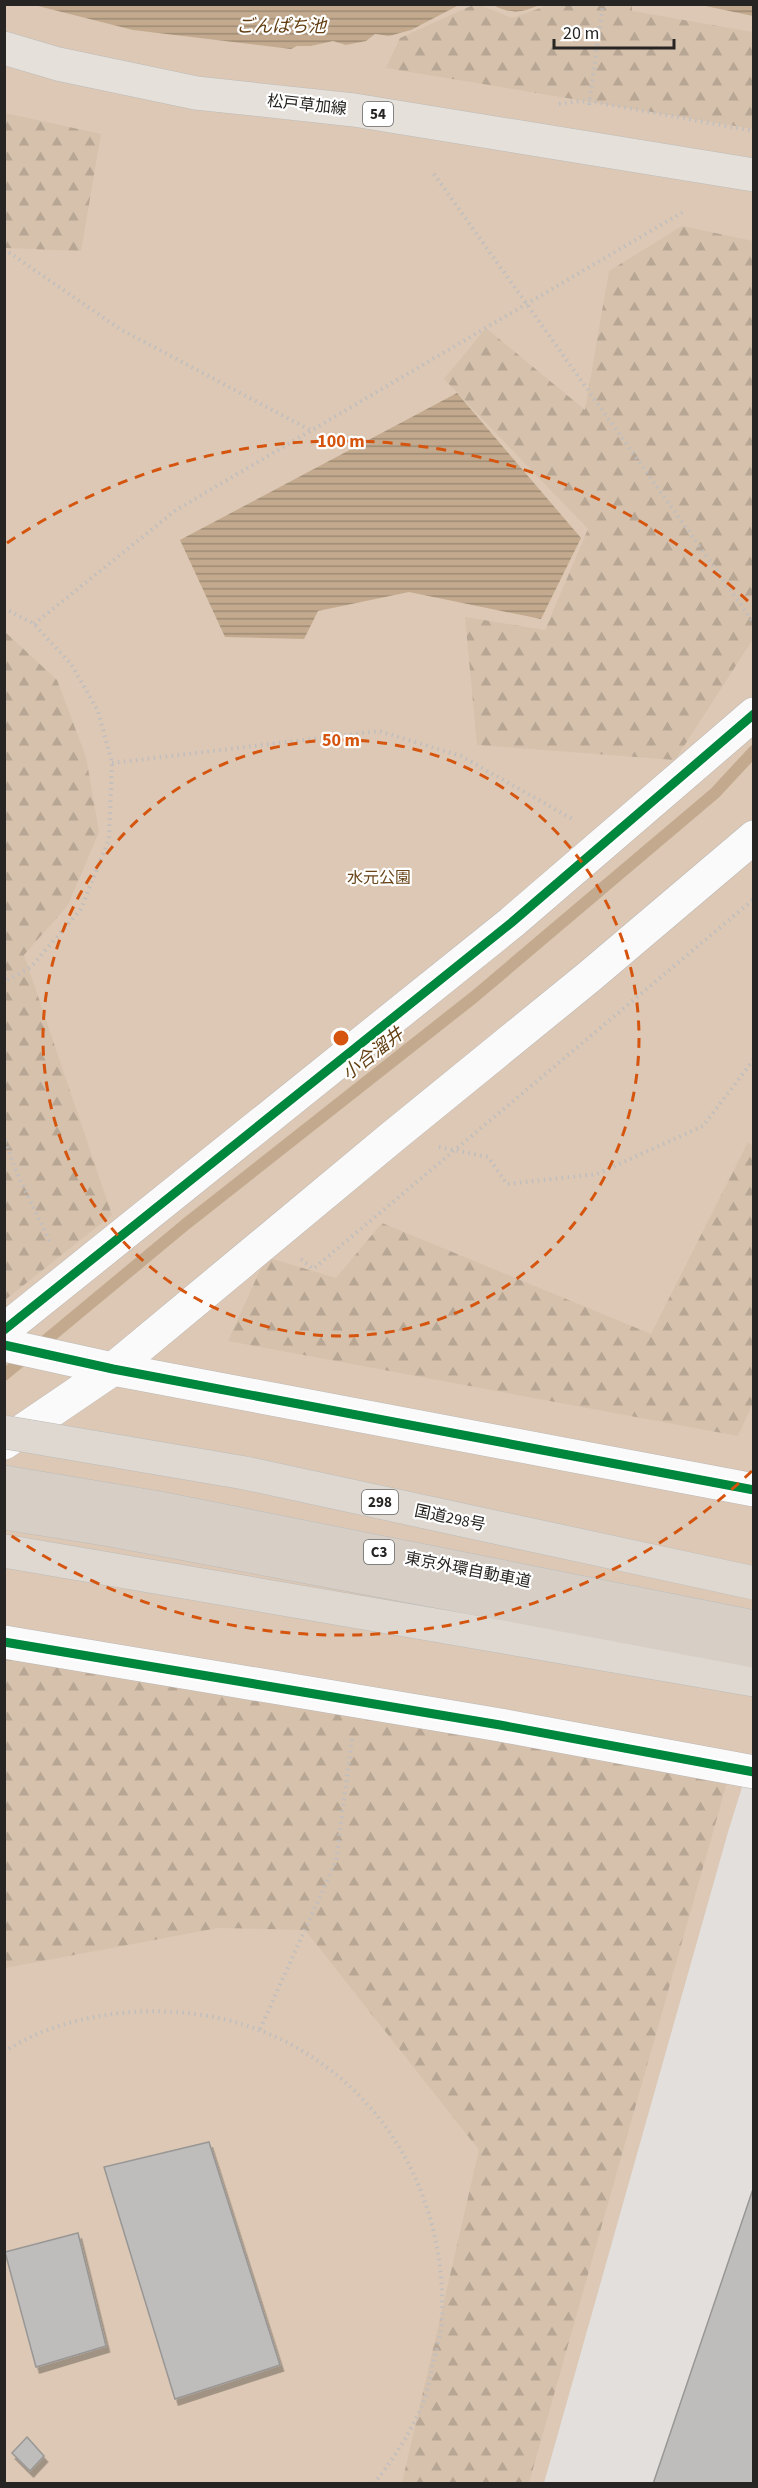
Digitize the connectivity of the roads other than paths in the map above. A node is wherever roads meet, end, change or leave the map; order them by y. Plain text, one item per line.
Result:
1 (4, 48) edge
2 (753, 175) edge
3 (753, 714) edge
4 (753, 837) edge
5 (4, 1330) edge
6 (4, 1345) edge
7 (113, 1369) junction
8 (4, 1432) edge
9 (4, 1443) edge
10 (4, 1482) edge
11 (753, 1490) edge
12 (4, 1513) edge
13 (4, 1551) edge
14 (753, 1583) edge
15 (753, 1627) edge
16 (4, 1642) edge
17 (753, 1651) edge
18 (753, 1680) edge
19 (753, 1772) edge

1 - 2 main road, 松戸草加線 / 54
3 - 5 street
4 - 7 street
6 - 7 street
7 - 9 street
7 - 11 street
8 - 14 highway, 国道298号 / 298, bridge
10 - 15 highway, 東京外環自動車道 / C3
12 - 17 highway, 東京外環自動車道 / C3
13 - 18 highway
16 - 19 street

